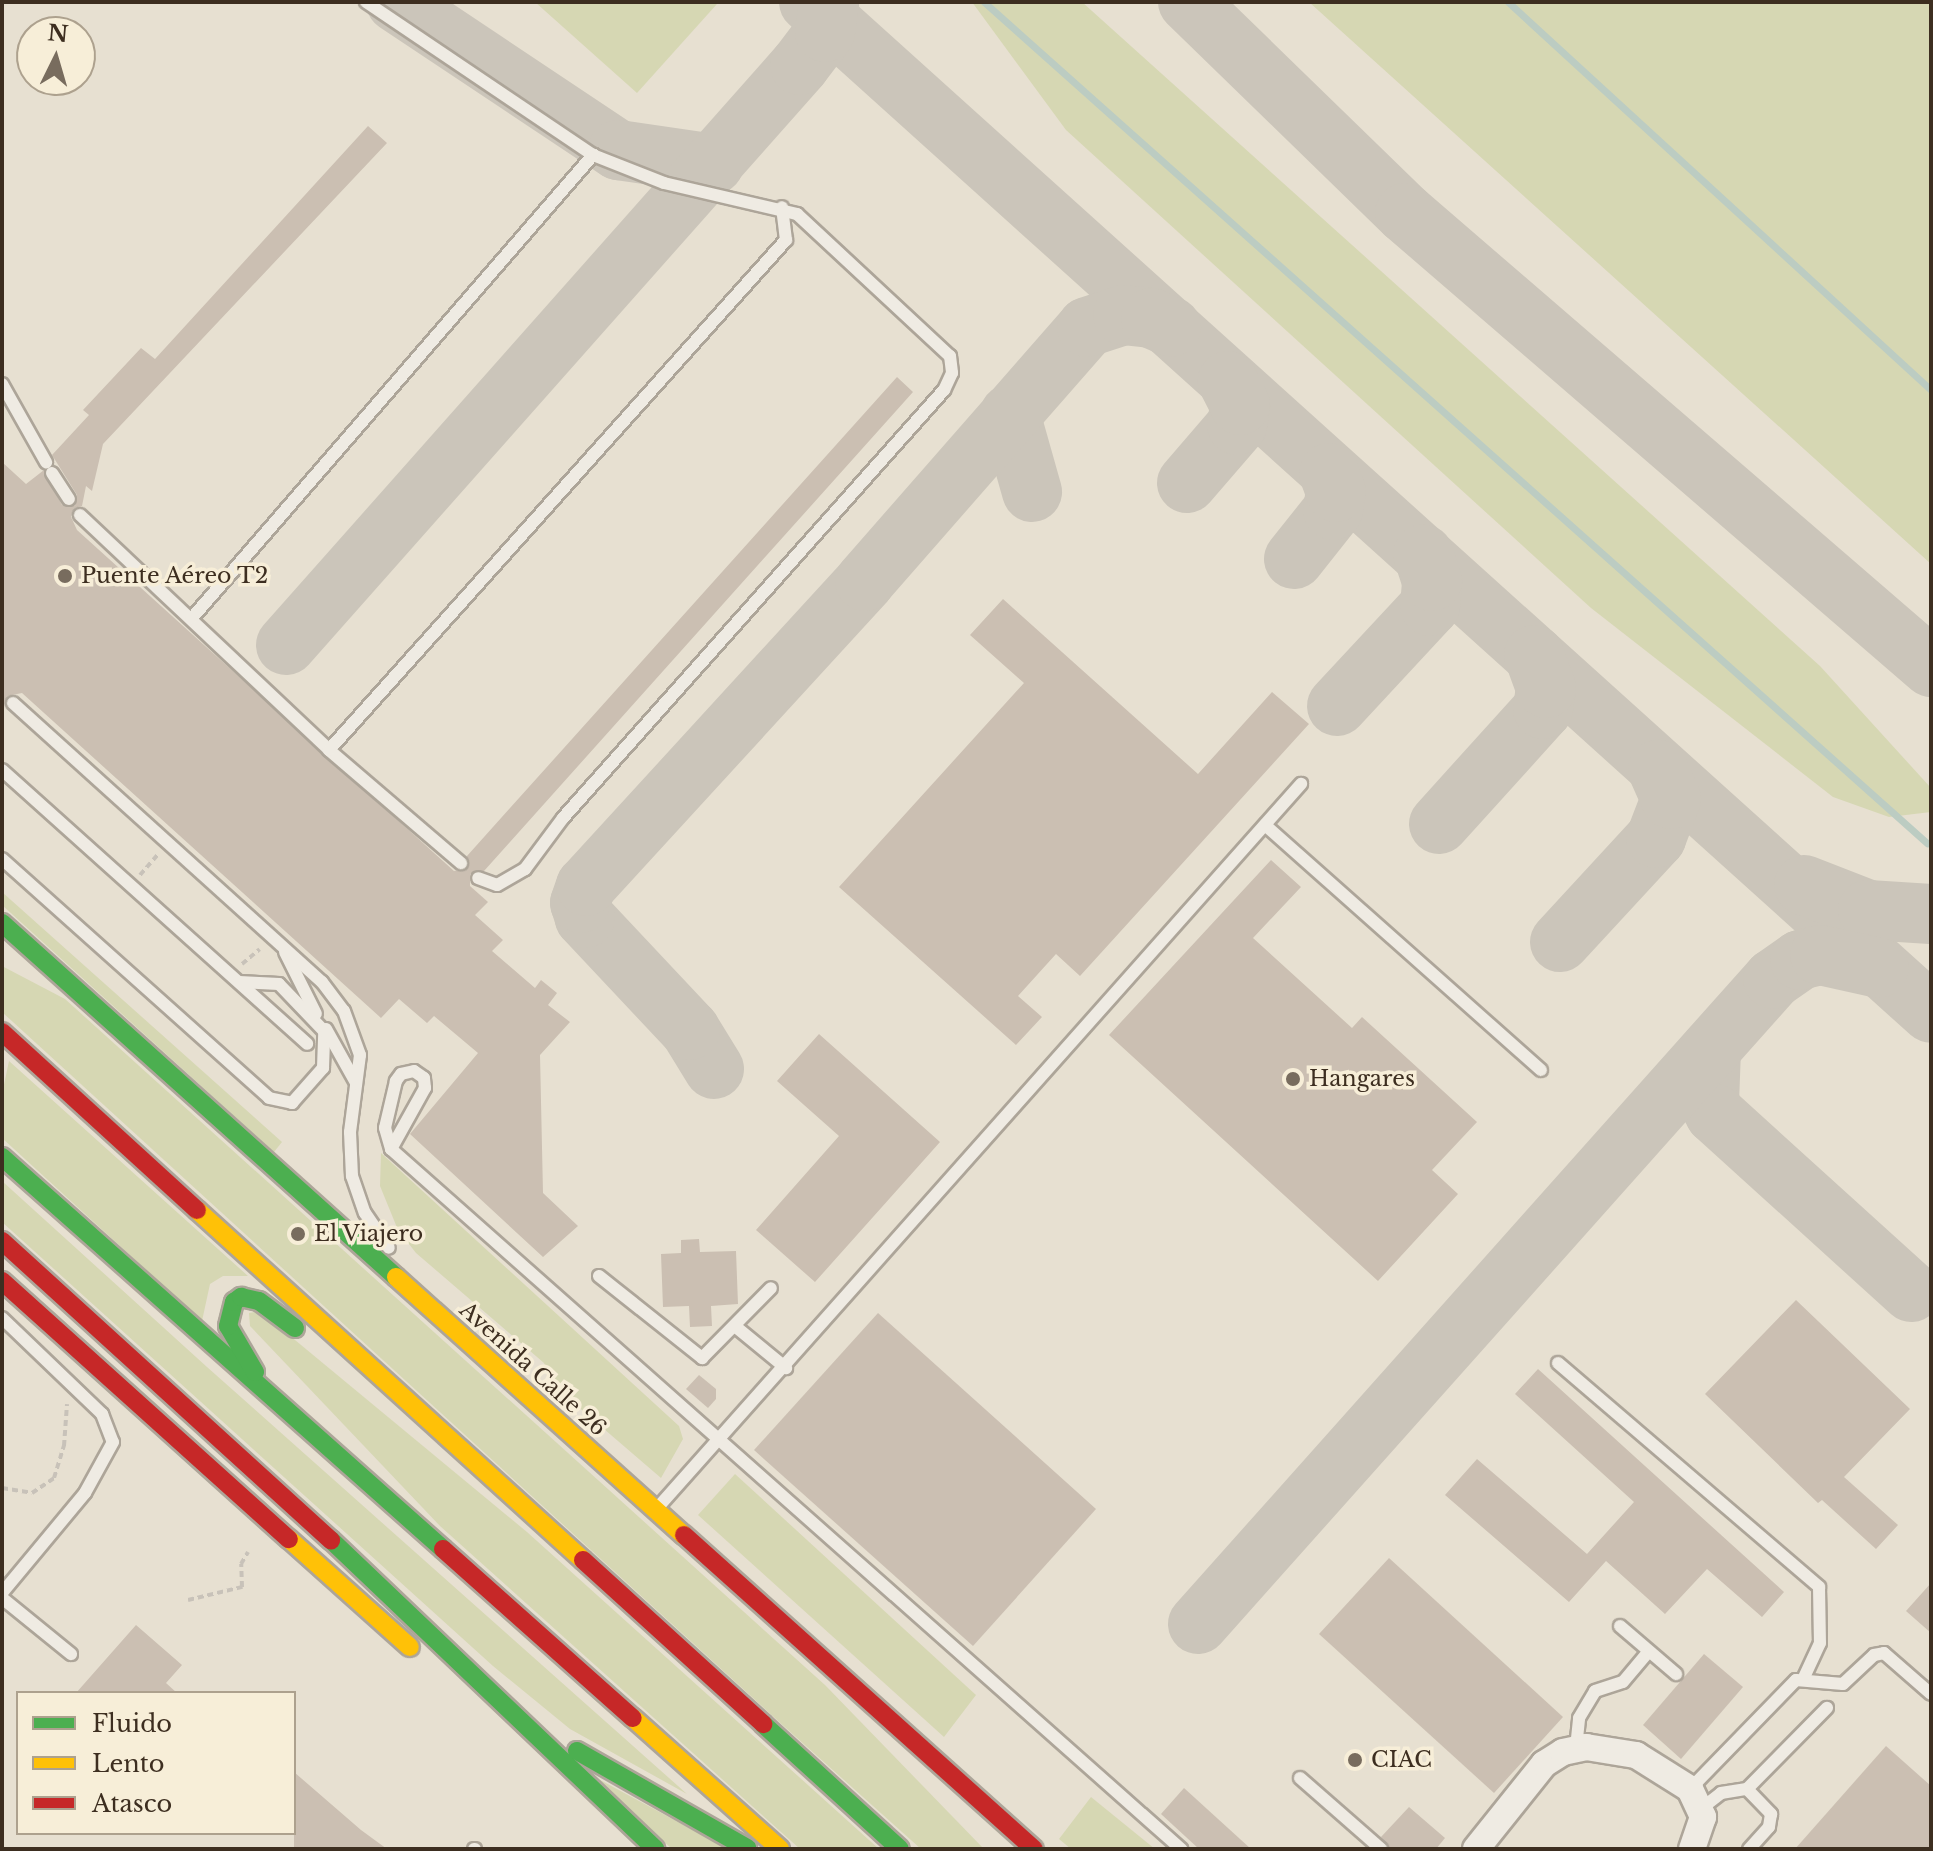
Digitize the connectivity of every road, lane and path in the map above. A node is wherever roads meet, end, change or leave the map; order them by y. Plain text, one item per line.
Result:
1 (366, 2) edge
2 (593, 155) junction
3 (782, 207) junction
4 (2, 384) edge
5 (69, 499) dead end
6 (80, 515) dead end
7 (192, 618) junction
8 (13, 703) dead end
9 (329, 750) junction
10 (2, 770) edge
11 (1301, 784) dead end
12 (1265, 825) junction
13 (169, 843) junction
14 (2, 859) edge
15 (461, 863) dead end
16 (478, 878) dead end
17 (130, 885) junction
18 (2, 923) edge
19 (277, 941) junction
20 (2, 952) edge
21 (234, 978) junction
22 (75, 990) junction
23 (320, 1022) junction
24 (2, 1032) edge
25 (307, 1044) dead end
26 (1541, 1070) dead end
27 (359, 1089) junction
28 (391, 1149) junction
29 (2, 1157) edge
30 (2, 1241) edge
31 (599, 1276) dead end
32 (2, 1281) edge
33 (771, 1288) dead end
34 (434, 1313) junction
35 (2, 1318) edge
36 (736, 1327) junction
37 (1558, 1363) dead end
38 (786, 1368) junction
39 (68, 1402) dead end
40 (279, 1407) junction
41 (719, 1442) junction
42 (465, 1455) junction
43 (2, 1488) edge
44 (655, 1510) junction
45 (248, 1552) dead end
46 (2, 1596) edge
47 (188, 1600) dead end
48 (1620, 1626) dead end
49 (1649, 1651) junction
50 (71, 1654) dead end
51 (462, 1659) junction
52 (429, 1665) dead end
53 (1676, 1674) dead end
54 (1804, 1678) junction
55 (1931, 1694) edge
56 (476, 1707) dead end
57 (1827, 1708) dead end
58 (906, 1738) junction
59 (1576, 1748) junction
60 (1300, 1778) dead end
61 (1747, 1789) junction
62 (1696, 1798) junction
63 (637, 1849) edge
64 (656, 1849) edge
65 (748, 1849) edge
66 (780, 1849) edge
67 (900, 1849) edge
68 (1006, 1849) edge
69 (1034, 1849) edge
70 (1181, 1849) edge
71 (1381, 1849) edge
72 (1476, 1849) edge
73 (1692, 1849) edge
74 (1749, 1849) edge

1 - 2 lane
2 - 3 lane
2 - 7 lane
3 - 9 lane
3 - 16 lane
4 - 5 lane
6 - 7 lane
7 - 9 lane
8 - 13 lane
9 - 15 lane
10 - 17 lane
11 - 12 lane
12 - 26 lane
12 - 38 lane
13 - 17 path
13 - 19 lane
14 - 23 lane
17 - 21 lane
18 - 22 main road, Avenida Calle 26
19 - 21 path
19 - 23 lane
19 - 27 lane
20 - 22 main road
21 - 23 lane
21 - 25 lane
22 - 34 main road, Avenida Calle 26
23 - 27 lane
24 - 42 main road
27 - 34 lane
28 - 28 lane
28 - 41 lane
29 - 40 main road
30 - 51 main road
31 - 36 lane
32 - 52 main road
33 - 36 lane
34 - 44 main road, Avenida Calle 26
35 - 46 lane
36 - 38 lane
37 - 54 lane
38 - 41 lane
39 - 43 path
40 - 42 main road
40 - 66 main road
41 - 44 lane
41 - 70 lane
42 - 67 main road
44 - 58 main road, Avenida Calle 26
45 - 47 path
46 - 50 lane
48 - 49 lane
49 - 53 lane
49 - 59 lane
51 - 64 main road
51 - 65 main road
54 - 55 lane
54 - 62 lane
56 - 63 main road
57 - 61 lane
58 - 68 main road
58 - 69 main road, Avenida Calle 26
59 - 62 street
59 - 72 street
60 - 71 lane
61 - 62 lane
61 - 74 lane
62 - 73 street

